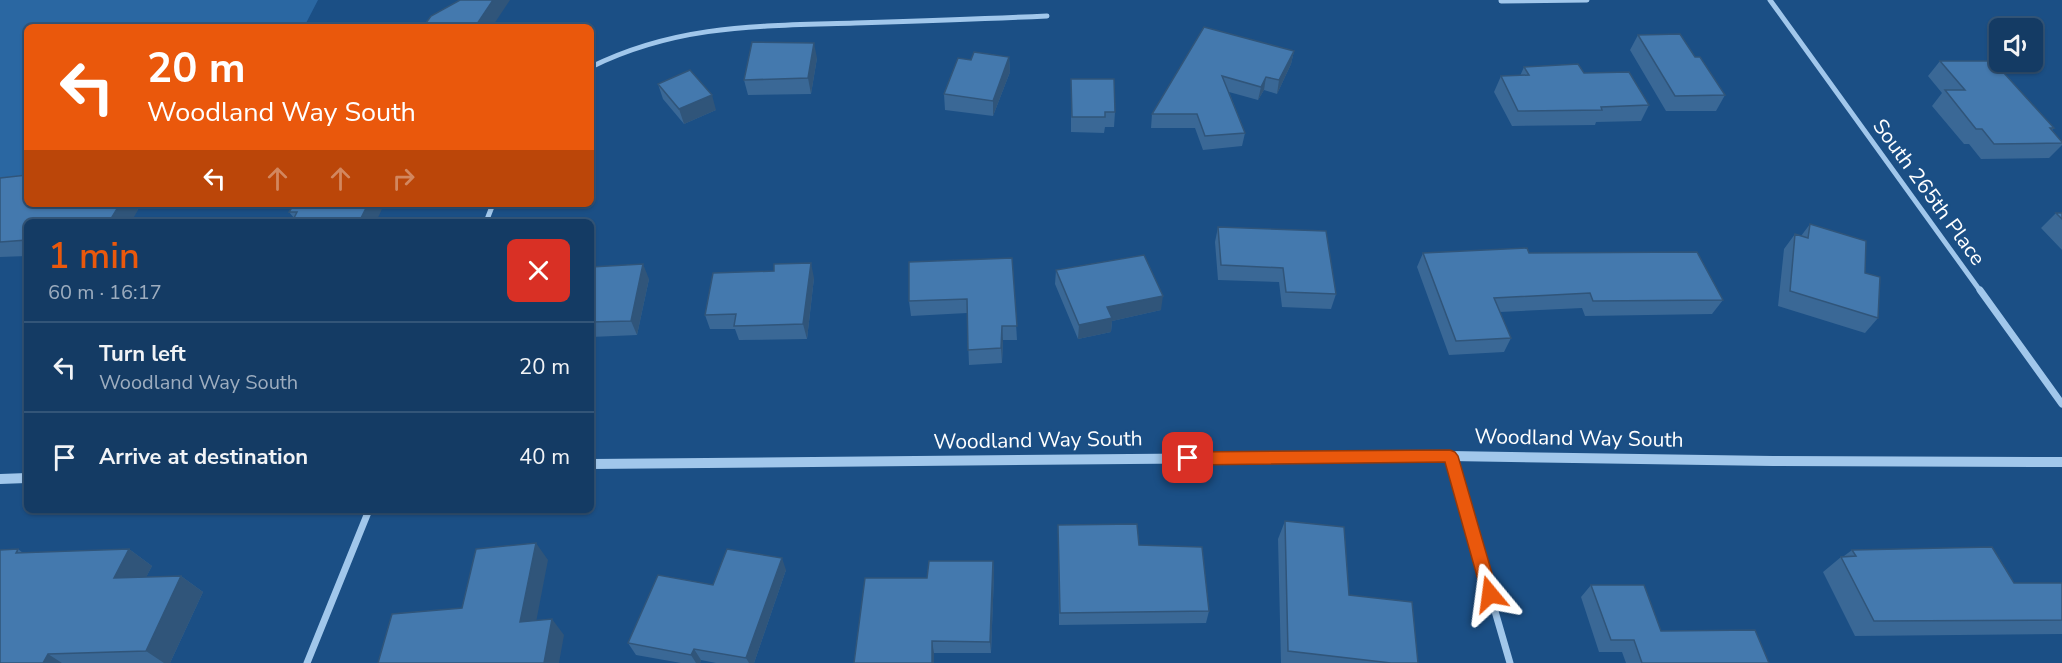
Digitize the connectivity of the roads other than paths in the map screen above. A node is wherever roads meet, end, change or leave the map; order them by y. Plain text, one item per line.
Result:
1 (1587, 0) edge
2 (1770, 0) edge
3 (1501, 1) edge
4 (1047, 16) dead end
5 (594, 66) edge
6 (2062, 404) edge
7 (1450, 456) junction
8 (2062, 462) edge
9 (594, 464) edge
10 (24, 478) edge
11 (0, 479) edge
12 (368, 513) edge
13 (307, 663) edge
14 (1510, 663) edge

1 - 3 street
2 - 6 street, South 265th Place
4 - 5 street
7 - 8 street, Woodland Way South
7 - 9 street, Woodland Way South
7 - 14 street
10 - 11 street
12 - 13 street

